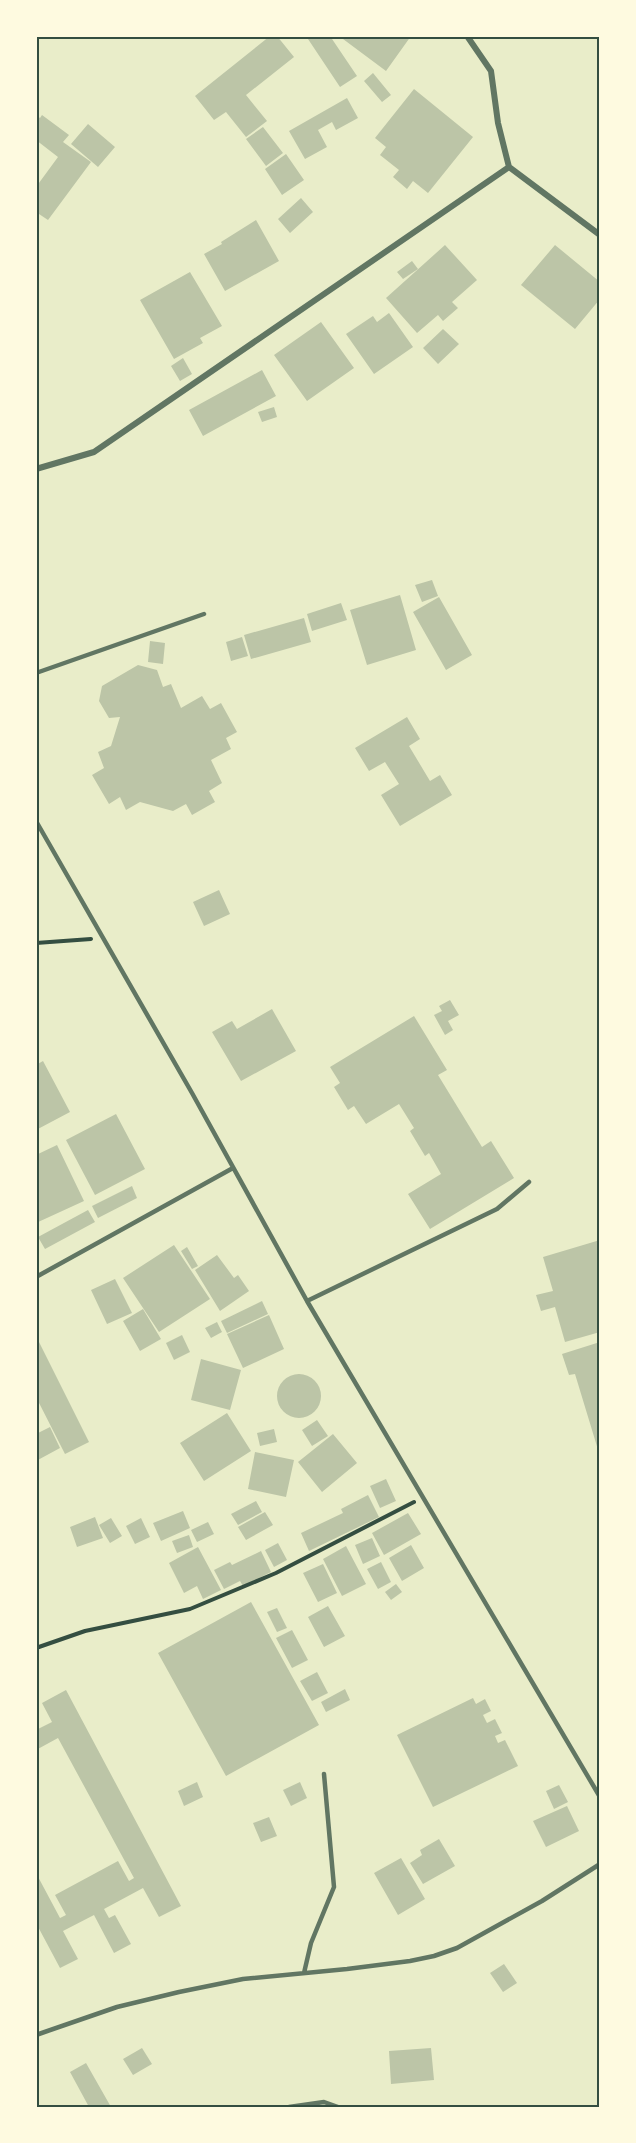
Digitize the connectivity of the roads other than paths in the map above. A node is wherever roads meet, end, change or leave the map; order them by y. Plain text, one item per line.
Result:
1 (466, 36) edge
2 (509, 167) junction
3 (600, 235) edge
4 (36, 469) edge
5 (204, 614) dead end
6 (36, 673) edge
7 (36, 821) edge
8 (233, 1168) junction
9 (529, 1182) dead end
10 (36, 1277) edge
11 (307, 1301) junction
12 (324, 1774) dead end
13 (600, 1797) edge
14 (600, 1864) edge
15 (304, 1973) junction
16 (36, 2035) edge
17 (289, 2107) edge
18 (338, 2107) edge

1 - 2 street
2 - 3 street
2 - 4 street
5 - 6 lane
7 - 8 lane
8 - 10 lane
8 - 11 lane
9 - 11 lane
11 - 13 lane
12 - 15 lane
14 - 15 lane
15 - 16 lane
17 - 18 lane

